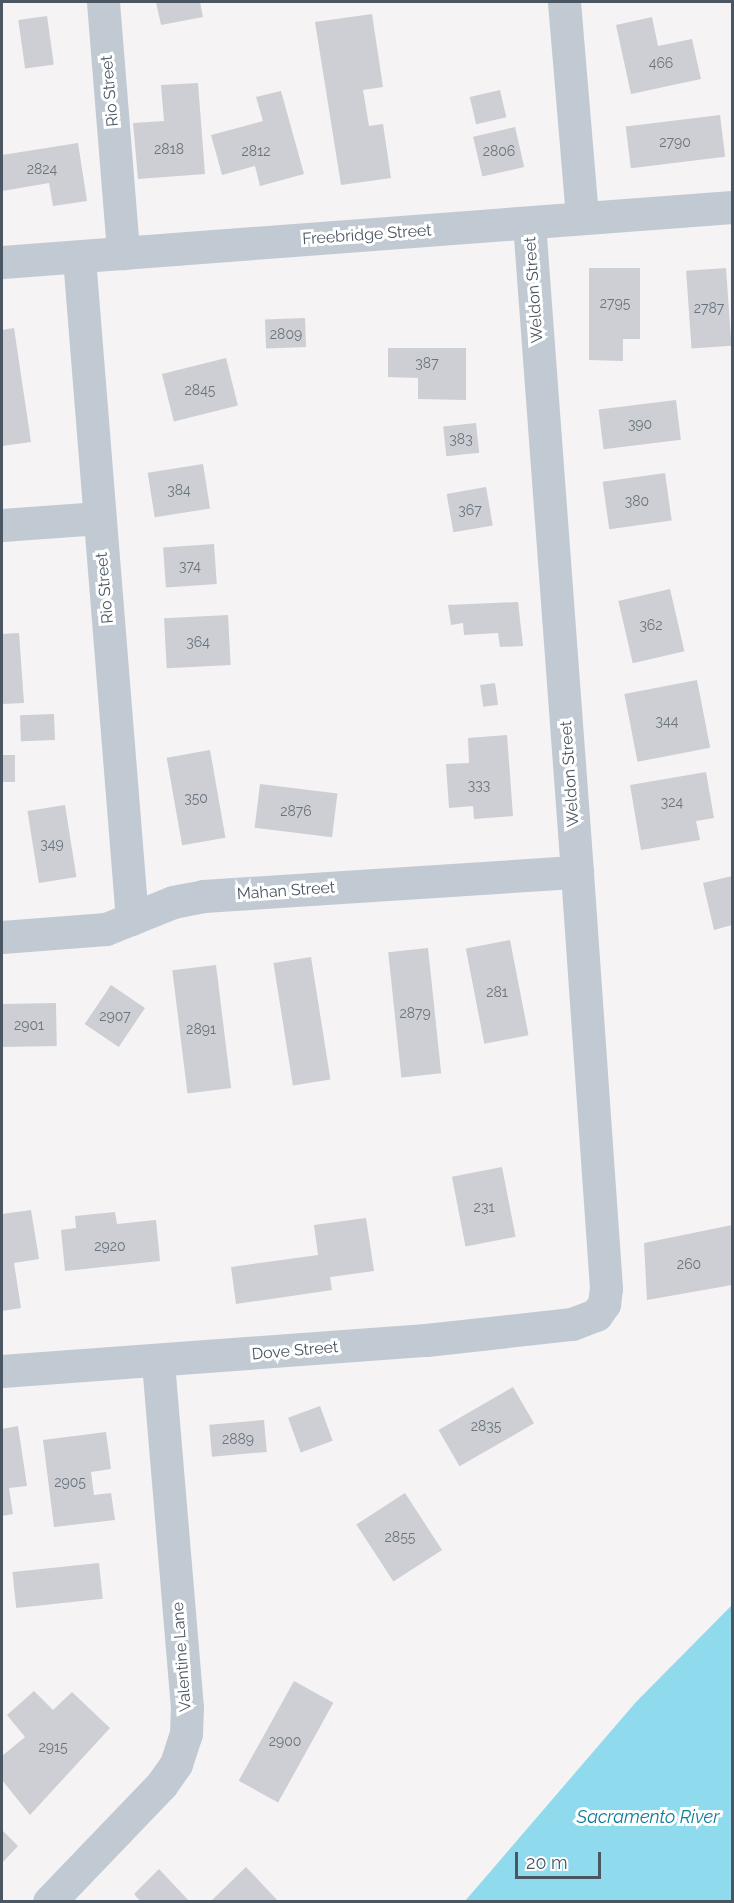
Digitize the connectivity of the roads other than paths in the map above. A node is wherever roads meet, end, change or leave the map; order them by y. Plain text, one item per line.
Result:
1 (103, 2) edge
2 (564, 2) edge
3 (732, 207) edge
4 (582, 217) junction
5 (529, 223) junction
6 (123, 253) junction
7 (79, 258) junction
8 (2, 262) edge
9 (99, 518) junction
10 (2, 525) edge
11 (577, 872) junction
12 (132, 919) junction
13 (2, 937) edge
14 (588, 1319) joint
15 (158, 1362) junction
16 (2, 1371) edge
17 (50, 1902) edge

1 - 6 street, Rio Street
2 - 4 street
3 - 4 street, Freebridge Street
4 - 5 street, Freebridge Street
5 - 6 street, Freebridge Street
5 - 11 street, Weldon Street
6 - 7 street, Freebridge Street
7 - 8 street, Freebridge Street
7 - 9 street, Rio Street
9 - 10 street
9 - 12 street, Rio Street
11 - 12 street, Mahan Street
11 - 14 street, Weldon Street
12 - 13 street, Mahan Street
14 - 15 street, Dove Street
15 - 16 street, Dove Street
15 - 17 street, Valentine Lane

